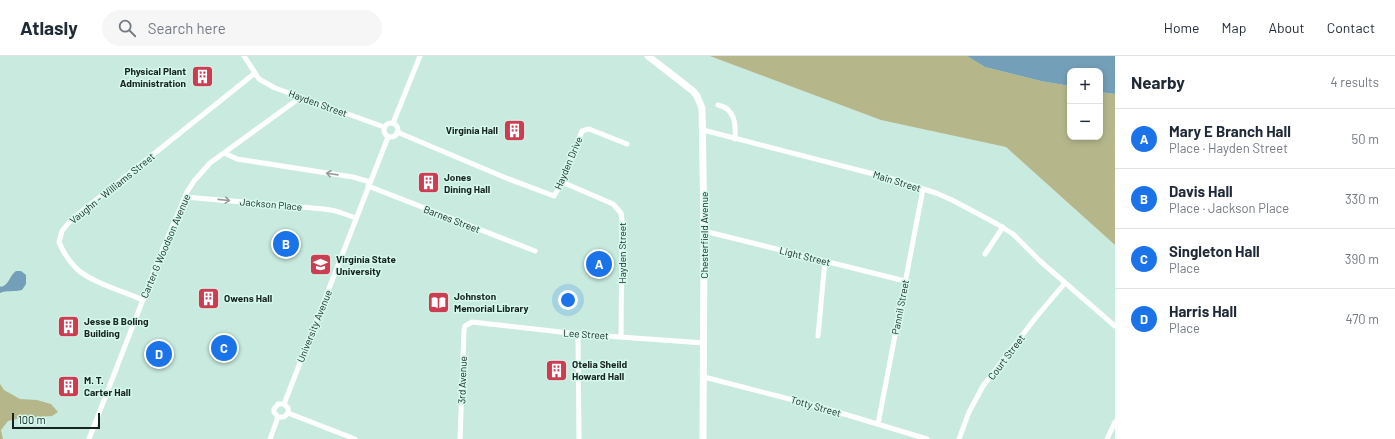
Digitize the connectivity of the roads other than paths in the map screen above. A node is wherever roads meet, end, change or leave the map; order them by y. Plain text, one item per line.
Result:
1 (244, 56) edge
2 (420, 56) edge
3 (648, 56) edge
4 (255, 73) junction
5 (302, 97) junction
6 (718, 105) dead end
7 (393, 123) junction
8 (384, 127) junction
9 (703, 130) junction
10 (397, 132) junction
11 (388, 137) junction
12 (736, 139) junction
13 (627, 144) dead end
14 (224, 153) junction
15 (562, 182) junction
16 (369, 184) junction
17 (923, 189) junction
18 (185, 197) junction
19 (356, 218) junction
20 (1004, 227) junction
21 (704, 231) junction
22 (535, 251) dead end
23 (986, 254) dead end
24 (825, 261) junction
25 (905, 281) junction
26 (1066, 283) junction
27 (143, 300) junction
28 (469, 324) joint
29 (1115, 326) edge
30 (578, 334) junction
31 (621, 336) junction
32 (818, 336) dead end
33 (704, 343) junction
34 (704, 377) junction
35 (284, 404) junction
36 (288, 413) junction
37 (278, 417) junction
38 (1115, 422) edge
39 (878, 424) junction
40 (89, 439) edge
41 (270, 439) edge
42 (355, 439) edge
43 (460, 439) edge
44 (579, 439) edge
45 (703, 439) edge
46 (927, 439) edge
47 (959, 439) edge
48 (1107, 439) edge

1 - 4 street, Hayden Street
2 - 7 street
3 - 9 main road, Chesterfield Avenue
4 - 5 street, Hayden Street
4 - 27 street, Vaughn - Williams Street
5 - 8 street, Hayden Street
5 - 14 street, Carter G Woodson Avenue
6 - 12 street
7 - 8 street
7 - 10 street
8 - 11 street
9 - 12 street, Main Street
9 - 21 main road, Chesterfield Avenue
10 - 11 street
10 - 15 street, Hayden Drive
11 - 16 street, University Avenue
12 - 17 street, Main Street
13 - 15 street, Hayden Drive
16 -> 14 street, Barnes Street
14 - 18 street, Carter G Woodson Avenue
15 - 31 street, Hayden Street
16 - 19 street, University Avenue
16 - 22 street, Barnes Street
17 - 20 street, Main Street
17 - 25 street, Pannil Street
18 -> 19 street, Jackson Place
18 - 27 street, Carter G Woodson Avenue
19 - 35 street, University Avenue
20 - 23 street
20 - 26 street, Main Street
21 - 24 street, Light Street
21 - 33 main road, Chesterfield Avenue
24 - 25 street, Light Street
24 - 32 street
25 - 39 street, Pannil Street
26 - 29 street, Main Street
26 - 47 street, Court Street
27 - 40 street, Carter G Woodson Avenue
28 - 30 street, Lee Street
28 - 43 street, 3rd Avenue
30 - 31 street, Lee Street
30 - 44 street
31 - 33 street, Lee Street
33 - 34 main road, Chesterfield Avenue
34 - 39 street, Totty Street
34 - 45 main road, Chesterfield Avenue
35 - 36 street
35 - 37 street, University Avenue
36 - 37 street
36 - 42 street
37 - 41 street, University Avenue
38 - 48 street
39 - 46 street, Totty Street

